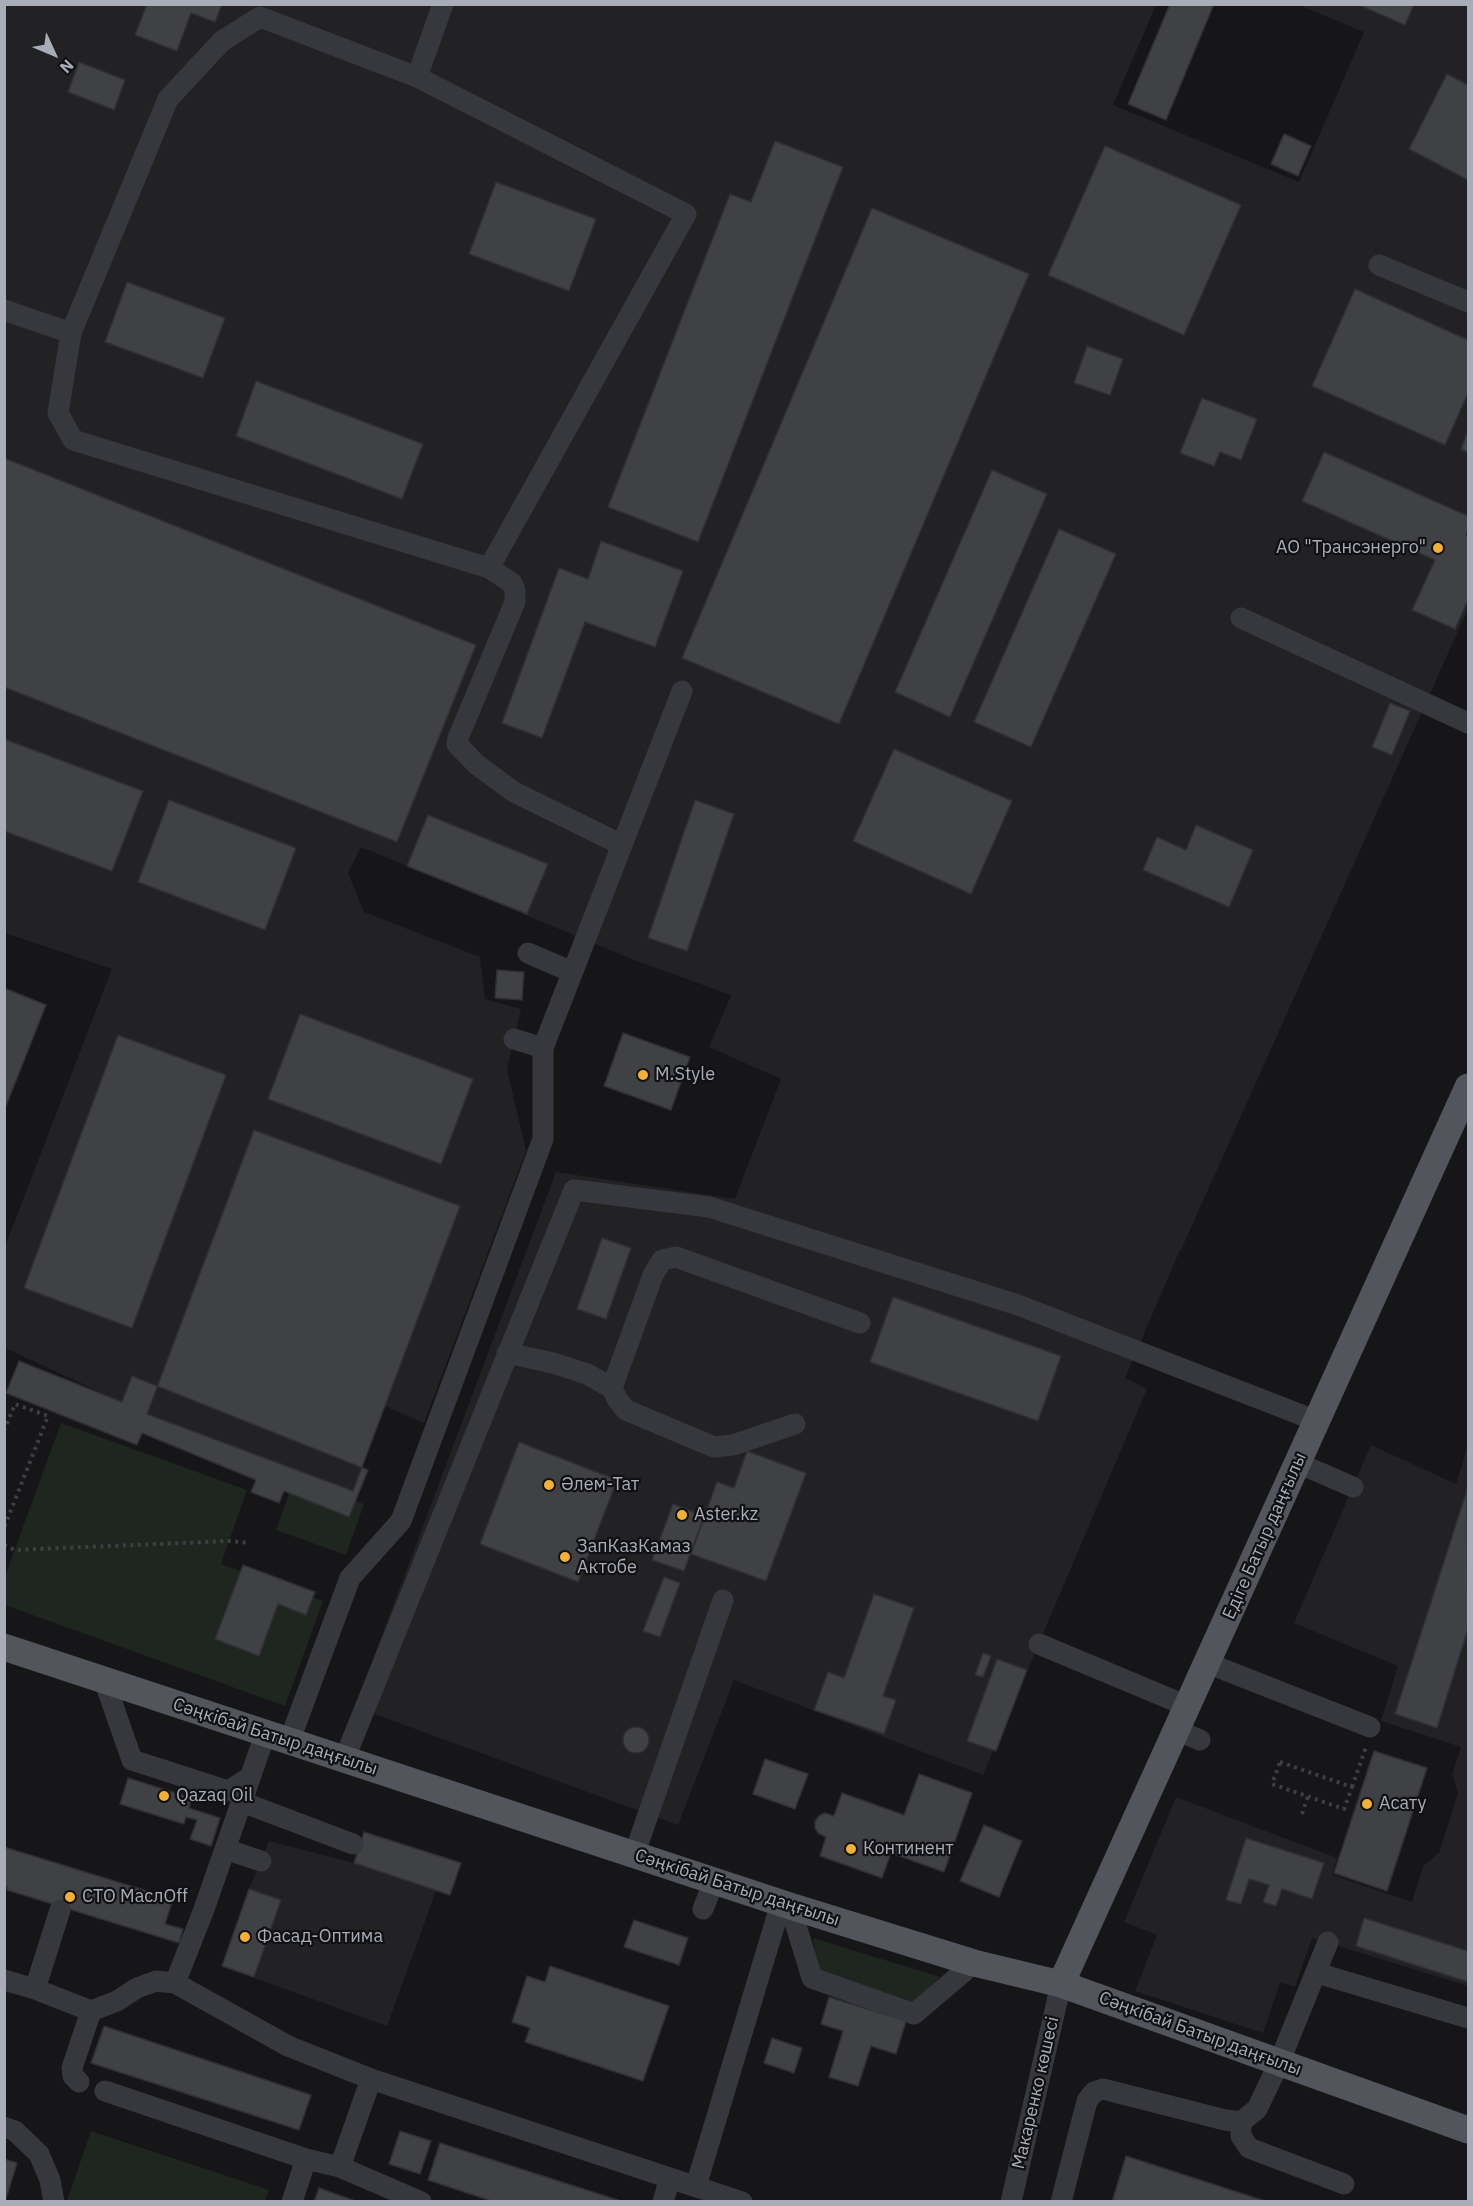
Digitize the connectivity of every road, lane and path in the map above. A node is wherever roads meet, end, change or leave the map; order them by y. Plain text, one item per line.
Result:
1 (443, 4) edge
2 (417, 76) junction
3 (1379, 265) dead end
4 (1468, 302) edge
5 (4, 310) edge
6 (71, 333) junction
7 (489, 568) junction
8 (1241, 618) dead end
9 (682, 691) dead end
10 (1468, 723) edge
11 (622, 845) junction
12 (528, 953) dead end
13 (572, 972) junction
14 (514, 1039) dead end
15 (543, 1048) junction
16 (1468, 1087) edge
17 (860, 1323) dead end
18 (507, 1353) junction
19 (612, 1388) junction
20 (1317, 1421) junction
21 (795, 1424) dead end
22 (4, 1431) edge
23 (1298, 1463) junction
24 (1353, 1487) dead end
25 (4, 1528) edge
26 (250, 1543) dead end
27 (4, 1545) edge
28 (723, 1600) dead end
29 (1039, 1644) dead end
30 (4, 1647) edge
31 (1207, 1663) junction
32 (104, 1680) junction
33 (1187, 1706) junction
34 (1368, 1737) joint
35 (277, 1738) junction
36 (344, 1760) junction
37 (250, 1777) junction
38 (1352, 1787) junction
39 (1308, 1796) junction
40 (242, 1802) junction
41 (1302, 1815) dead end
42 (353, 1844) dead end
43 (225, 1849) junction
44 (633, 1855) junction
45 (261, 1861) dead end
46 (714, 1881) junction
47 (785, 1905) junction
48 (703, 1909) dead end
49 (60, 1911) dead end
50 (1328, 1942) dead end
51 (974, 1963) junction
52 (1317, 1973) junction
53 (4, 1980) edge
54 (175, 1983) junction
55 (1060, 1984) junction
56 (35, 1989) junction
57 (90, 2011) junction
58 (1468, 2018) edge
59 (1279, 2063) junction
60 (371, 2079) junction
61 (79, 2082) dead end
62 (105, 2091) dead end
63 (1241, 2122) junction
64 (4, 2127) edge
65 (1468, 2130) edge
66 (306, 2159) junction
67 (339, 2168) junction
68 (670, 2178) junction
69 (1344, 2184) dead end
70 (696, 2186) junction
71 (54, 2202) edge
72 (292, 2202) edge
73 (421, 2202) edge
74 (663, 2202) edge
75 (742, 2202) edge
76 (1011, 2202) edge
77 (1061, 2202) edge

1 - 2 street
2 - 6 street
2 - 7 street
3 - 4 street
5 - 6 street
6 - 7 street
7 - 11 street
8 - 10 street
9 - 11 street
11 - 13 street
12 - 13 street
13 - 15 street
14 - 15 street
15 - 35 street
16 - 20 main road, Едіге Батыр даңғылы
17 - 19 street
18 - 19 street
18 - 20 street
18 - 36 street
19 - 21 street
20 - 23 main road, Едіге Батыр даңғылы
22 - 25 path
23 - 24 street
23 - 31 main road, Едіге Батыр даңғылы
26 - 27 path
28 - 44 street
29 - 33 street
30 - 32 main road, Сәңкібай Батыр даңғылы
31 - 33 main road, Едіге Батыр даңғылы
31 - 34 street
32 - 35 main road, Сәңкібай Батыр даңғылы
32 - 37 street
33 - 55 main road, Едіге Батыр даңғылы
34 - 38 path
35 - 36 main road, Сәңкібай Батыр даңғылы
35 - 37 street
36 - 44 main road, Сәңкібай Батыр даңғылы
37 - 40 street
38 - 39 path
38 - 39 path
39 - 41 path
40 - 42 street
40 - 43 street
43 - 45 street
43 - 54 street
44 - 46 main road, Сәңкібай Батыр даңғылы
46 - 47 main road, Сәңкібай Батыр даңғылы
46 - 48 street
47 - 51 main road, Сәңкібай Батыр даңғылы
47 - 51 street
47 - 70 street
49 - 56 street
50 - 52 street
51 - 55 main road, Сәңкібай Батыр даңғылы
52 - 58 street
52 - 59 street
53 - 56 street
54 - 57 street
54 - 60 street
55 - 59 main road, Сәңкібай Батыр даңғылы
55 - 76 street, Макаренко көшесі
56 - 57 street
57 - 61 street
59 - 63 street
59 - 65 main road, Сәңкібай Батыр даңғылы
60 - 67 street
60 - 68 street
62 - 66 street
63 - 69 street
63 - 77 street
64 - 71 street
66 - 67 street
66 - 72 street
67 - 73 street
68 - 70 street
68 - 74 street
70 - 75 street

